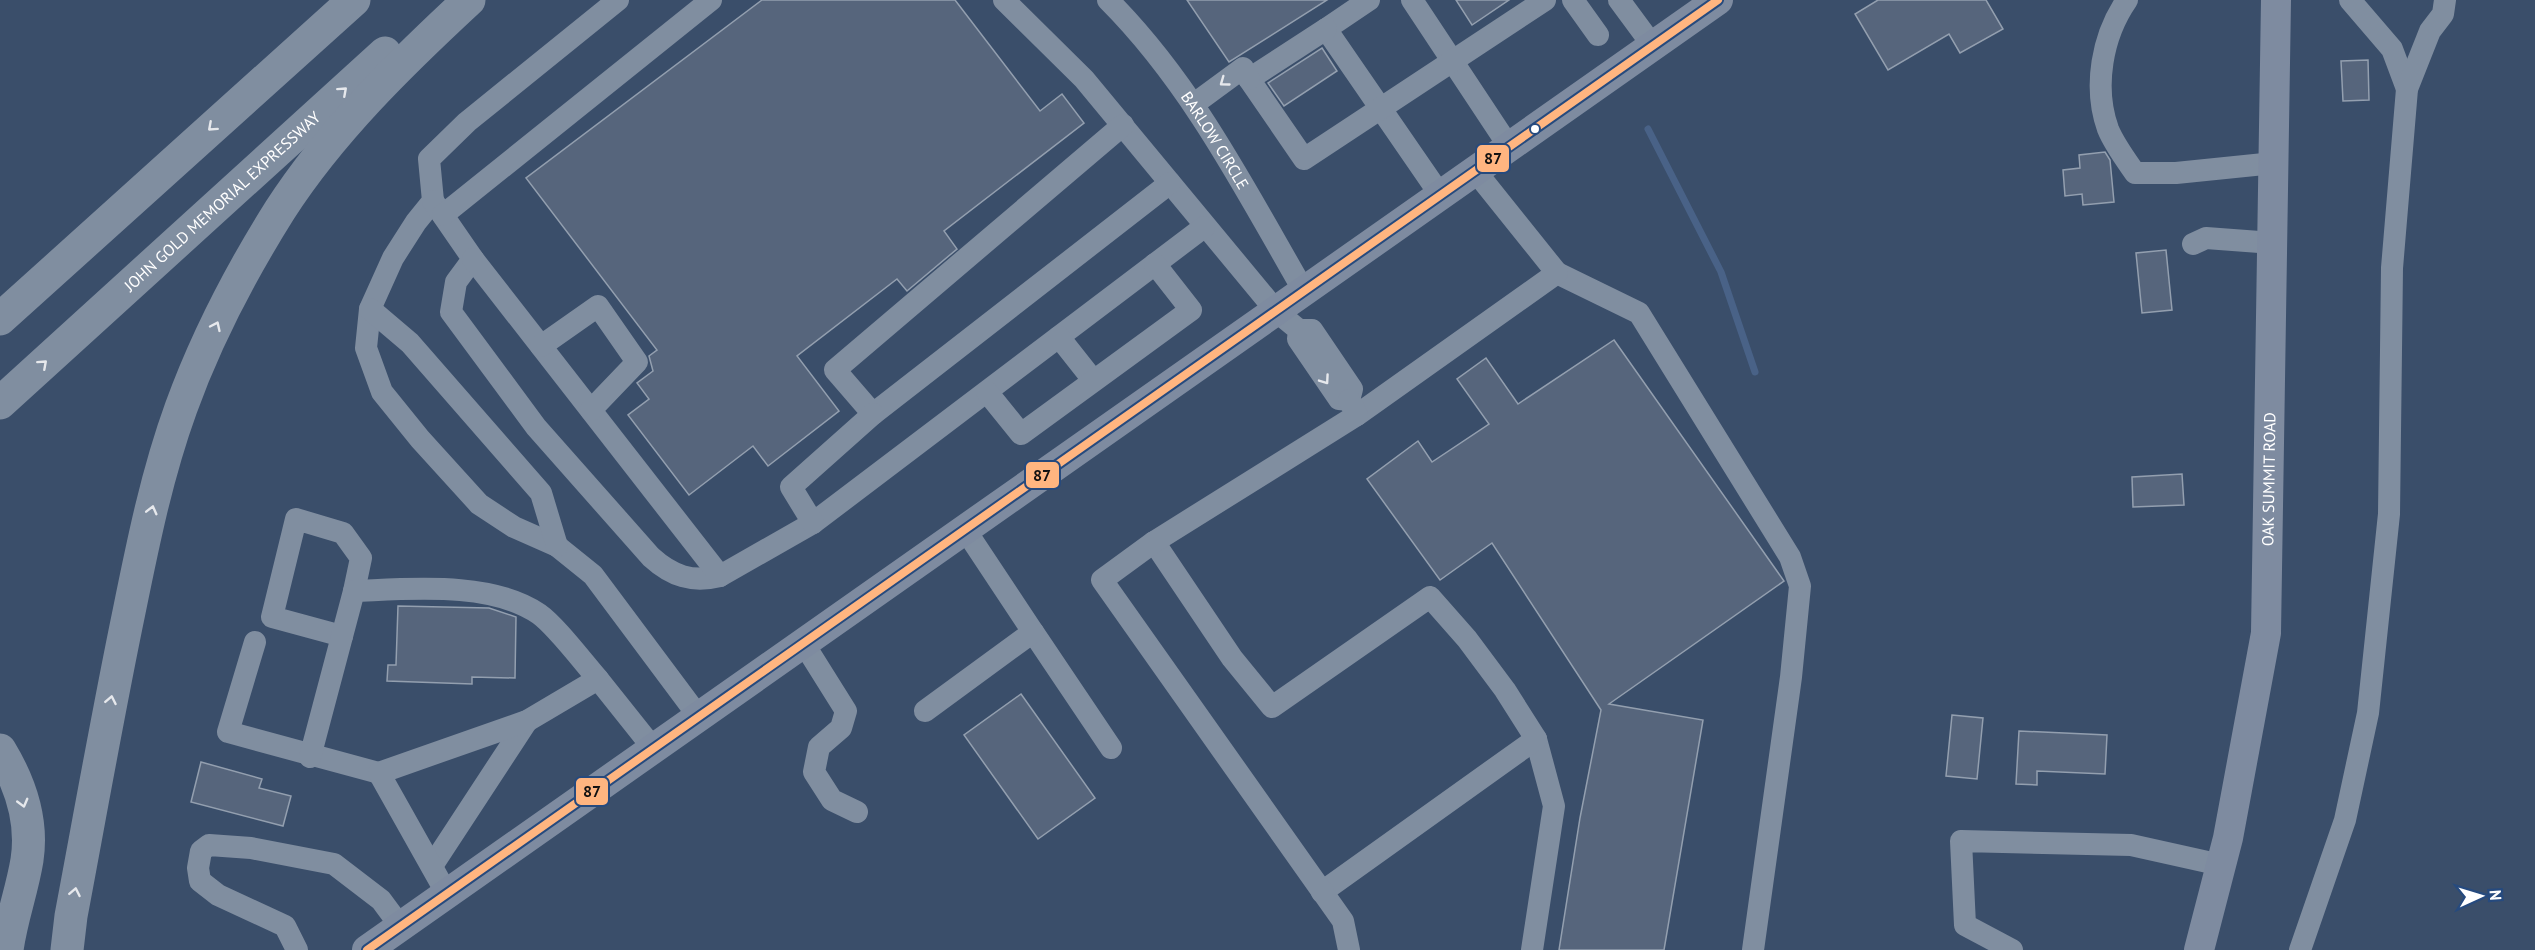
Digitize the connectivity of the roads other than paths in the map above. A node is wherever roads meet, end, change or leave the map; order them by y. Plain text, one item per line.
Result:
1 (354, 0) edge
2 (444, 0) edge
3 (469, 0) edge
4 (618, 0) edge
5 (711, 0) edge
6 (1004, 0) edge
7 (1369, 0) edge
8 (1412, 0) edge
9 (1545, 0) edge
10 (1573, 0) edge
11 (1619, 0) edge
12 (1718, 0) edge
13 (2127, 0) edge
14 (2276, 0) edge
15 (2350, 0) edge
16 (2445, 0) edge
17 (1112, 1) edge
18 (1326, 29) junction
19 (1598, 35) dead end
20 (1653, 46) junction
21 (1452, 60) junction
22 (1249, 79) junction
23 (2407, 89) junction
24 (1194, 104) junction
25 (1382, 110) junction
26 (1123, 125) junction
27 (1510, 148) junction
28 (2274, 163) junction
29 (1476, 172) junction
30 (154, 180) junction
31 (1170, 183) junction
32 (1441, 196) junction
33 (438, 208) junction
34 (1204, 227) junction
35 (2273, 243) junction
36 (2193, 244) dead end
37 (473, 259) junction
38 (1155, 264) junction
39 (1557, 273) junction
40 (1305, 293) junction
41 (0, 295) edge
42 (370, 309) junction
43 (0, 319) edge
44 (1288, 321) junction
45 (1059, 337) junction
46 (541, 346) junction
47 (1093, 380) junction
48 (987, 392) junction
49 (0, 403) edge
50 (1353, 407) junction
51 (591, 410) junction
52 (873, 414) junction
53 (813, 523) junction
54 (966, 531) junction
55 (1154, 542) junction
56 (557, 546) junction
57 (720, 576) junction
58 (354, 591) junction
59 (1033, 632) junction
60 (342, 636) junction
61 (255, 642) dead end
62 (804, 644) junction
63 (598, 679) junction
64 (926, 711) dead end
65 (699, 717) junction
66 (527, 721) junction
67 (1536, 739) junction
68 (653, 748) junction
69 (1111, 748) dead end
70 (0, 750) edge
71 (310, 757) junction
72 (379, 773) junction
73 (857, 812) dead end
74 (2221, 865) junction
75 (432, 866) junction
76 (1322, 892) junction
77 (447, 894) junction
78 (401, 927) junction
79 (6, 935) edge
80 (372, 949) edge
81 (67, 950) edge
82 (297, 950) edge
83 (1349, 950) edge
84 (1532, 950) edge
85 (1753, 950) edge
86 (2012, 950) edge
87 (2199, 950) edge
88 (2300, 950) edge

1 -> 30 highway
49 -> 2 highway, JOHN GOLD MEMORIAL EXPRESSWAY
81 -> 3 highway
4 - 33 street
5 - 33 street
6 - 26 street
7 - 18 street
8 - 21 street
9 - 21 street
10 - 19 street
11 - 20 street
12 - 20 main road
13 - 28 street
14 - 28 main road, OAK SUMMIT ROAD
15 - 23 street
16 - 23 street
17 - 24 street, BARLOW CIRCLE
18 - 22 street
18 - 25 street
20 - 27 main road
21 - 25 street
21 - 27 street
22 -> 24 street
22 - 25 street
23 - 88 street
24 - 40 street, BARLOW CIRCLE
25 - 32 street
26 - 31 street
26 - 52 street
27 - 29 main road
28 - 35 main road, OAK SUMMIT ROAD
29 - 32 main road
29 - 39 street
30 - 41 highway
30 - 43 highway
31 - 34 street
31 - 52 street
32 - 40 main road
33 - 37 street
33 - 42 street
34 - 38 street
34 - 44 street
35 - 36 street
35 - 74 main road, OAK SUMMIT ROAD
37 - 46 street
37 - 57 street
38 - 45 street
38 - 47 street
39 - 50 street
39 - 85 street
40 - 44 main road
42 - 56 street
42 - 56 street
44 - 50 street
44 - 54 main road
45 - 47 street
45 - 48 street
46 - 51 street
46 - 51 street
47 - 48 street
48 - 53 street
50 - 55 street
51 - 57 street
52 - 53 street
53 - 57 street
54 - 59 street
54 - 62 main road
55 - 67 street
55 - 76 street
56 - 65 street
58 - 60 street
58 - 60 street
58 - 63 street
59 - 64 street
59 - 69 street
60 - 71 street
61 - 71 street
62 - 65 main road
62 - 73 street
63 - 66 street
63 - 68 street
65 - 68 main road
66 - 72 street
66 - 75 street
67 - 76 street
67 - 84 street
68 - 77 main road
70 -> 79 highway
71 - 72 street
72 - 75 street
74 - 86 street
74 - 87 main road, OAK SUMMIT ROAD
75 - 77 street
76 - 83 street
77 - 78 main road
78 - 80 main road
78 - 82 street

